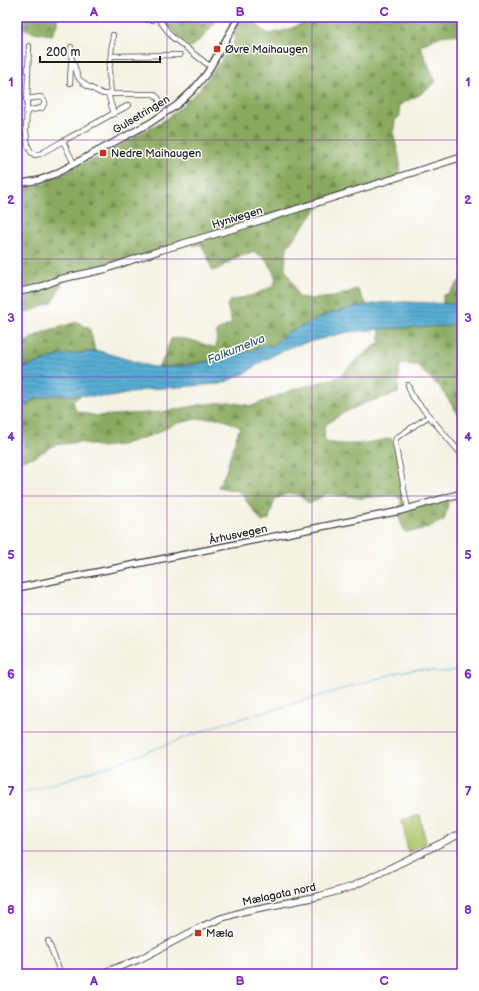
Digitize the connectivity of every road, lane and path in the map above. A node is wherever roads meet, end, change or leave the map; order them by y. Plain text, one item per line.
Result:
1 (140, 17) edge
2 (239, 17) edge
3 (155, 18) edge
4 (113, 35) dead end
5 (29, 46) dead end
6 (71, 47) dead end
7 (180, 55) dead end
8 (111, 56) junction
9 (72, 60) junction
10 (211, 67) junction
11 (70, 83) dead end
12 (110, 94) junction
13 (26, 99) junction
14 (159, 103) dead end
15 (129, 105) dead end
16 (26, 111) junction
17 (114, 114) junction
18 (63, 141) junction
19 (462, 157) edge
20 (74, 164) junction
21 (17, 184) edge
22 (17, 292) edge
23 (408, 385) dead end
24 (429, 416) junction
25 (462, 455) edge
26 (462, 493) edge
27 (408, 509) junction
28 (17, 588) edge
29 (462, 833) edge
30 (48, 941) dead end
31 (61, 974) edge
32 (100, 974) edge

1 - 3 street
2 - 10 street, Gulsetringen
3 - 10 street
4 - 8 street
5 - 13 street
6 - 9 street
7 - 8 street
8 - 12 street
9 - 11 street
9 - 12 street
10 - 20 street, Gulsetringen
12 - 14 street
12 - 17 street
13 - 16 street
13 - 16 street
15 - 17 street
16 - 18 street
17 - 18 street
18 - 20 street
19 - 22 main road, Hynivegen
20 - 21 street, Gulsetringen
23 - 24 street
24 - 25 street
24 - 27 street
26 - 27 street, Århusvegen
27 - 28 street, Århusvegen
29 - 32 main road, Mælagata nord
30 - 31 street

